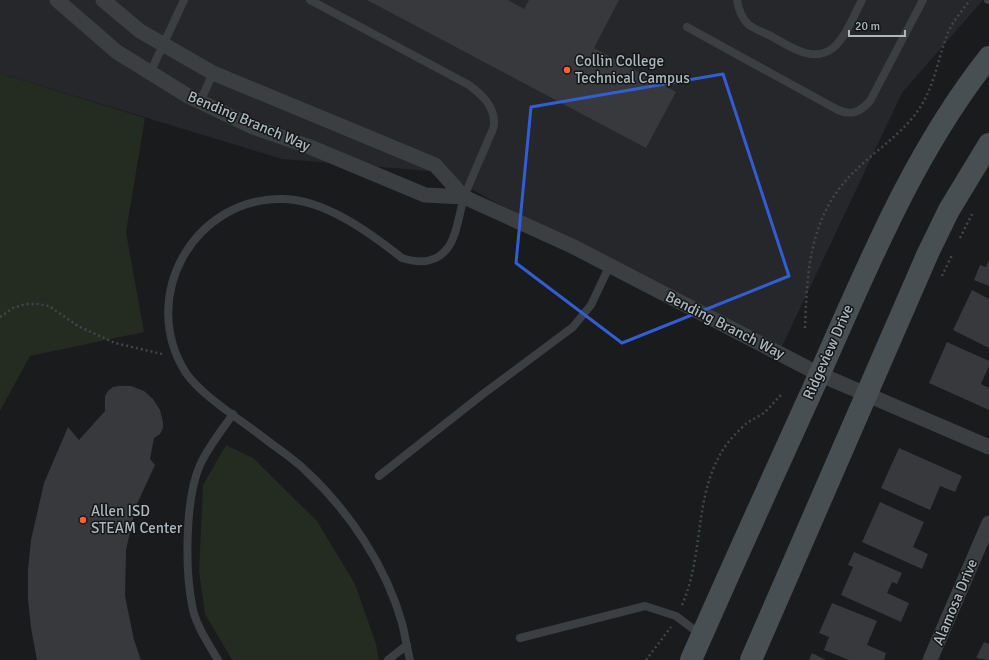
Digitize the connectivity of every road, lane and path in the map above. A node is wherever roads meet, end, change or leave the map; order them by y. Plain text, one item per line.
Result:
1 (57, 0) edge
2 (103, 0) edge
3 (184, 0) edge
4 (310, 0) edge
5 (737, 0) edge
6 (862, 0) edge
7 (923, 0) edge
8 (970, 0) edge
9 (687, 27) dead end
10 (162, 45) junction
11 (989, 57) edge
12 (214, 72) junction
13 (150, 73) junction
14 (200, 102) junction
15 (989, 144) edge
16 (464, 197) junction
17 (974, 210) dead end
18 (957, 243) dead end
19 (954, 250) dead end
20 (609, 267) junction
21 (939, 283) dead end
22 (0, 317) edge
23 (805, 328) dead end
24 (178, 358) junction
25 (819, 374) junction
26 (782, 394) dead end
27 (866, 394) junction
28 (233, 414) junction
29 (989, 447) edge
30 (379, 476) dead end
31 (989, 523) edge
32 (676, 616) junction
33 (701, 636) junction
34 (520, 638) dead end
35 (407, 646) junction
36 (218, 660) edge
37 (388, 660) edge
38 (410, 660) edge
39 (646, 660) edge
40 (691, 660) edge
41 (751, 660) edge
42 (930, 660) edge

1 - 13 street, Bending Branch Way
2 - 10 street, Bending Branch Way
3 - 10 lane
4 - 16 lane
5 - 6 lane
7 - 9 lane
8 - 23 path
10 - 12 street, Bending Branch Way
10 - 13 lane
11 - 25 main road, Ridgeview Drive
12 - 14 lane
12 - 16 street, Bending Branch Way
13 - 14 street, Bending Branch Way
14 - 16 street, Bending Branch Way
15 - 27 main road
16 - 20 street, Bending Branch Way
16 - 24 lane
17 - 18 path
19 - 21 path
20 - 25 street, Bending Branch Way
20 - 30 lane
22 - 24 path
24 - 28 lane
25 - 27 street, Bending Branch Way
25 - 33 main road, Ridgeview Drive
26 - 32 path
27 - 29 street, Bending Branch Way
27 - 41 main road
28 - 35 lane
28 - 36 lane
31 - 42 street, Alamosa Drive
32 - 33 lane
32 - 34 lane
32 - 39 path
33 - 40 main road, Ridgeview Drive
35 - 37 lane
35 - 38 lane

